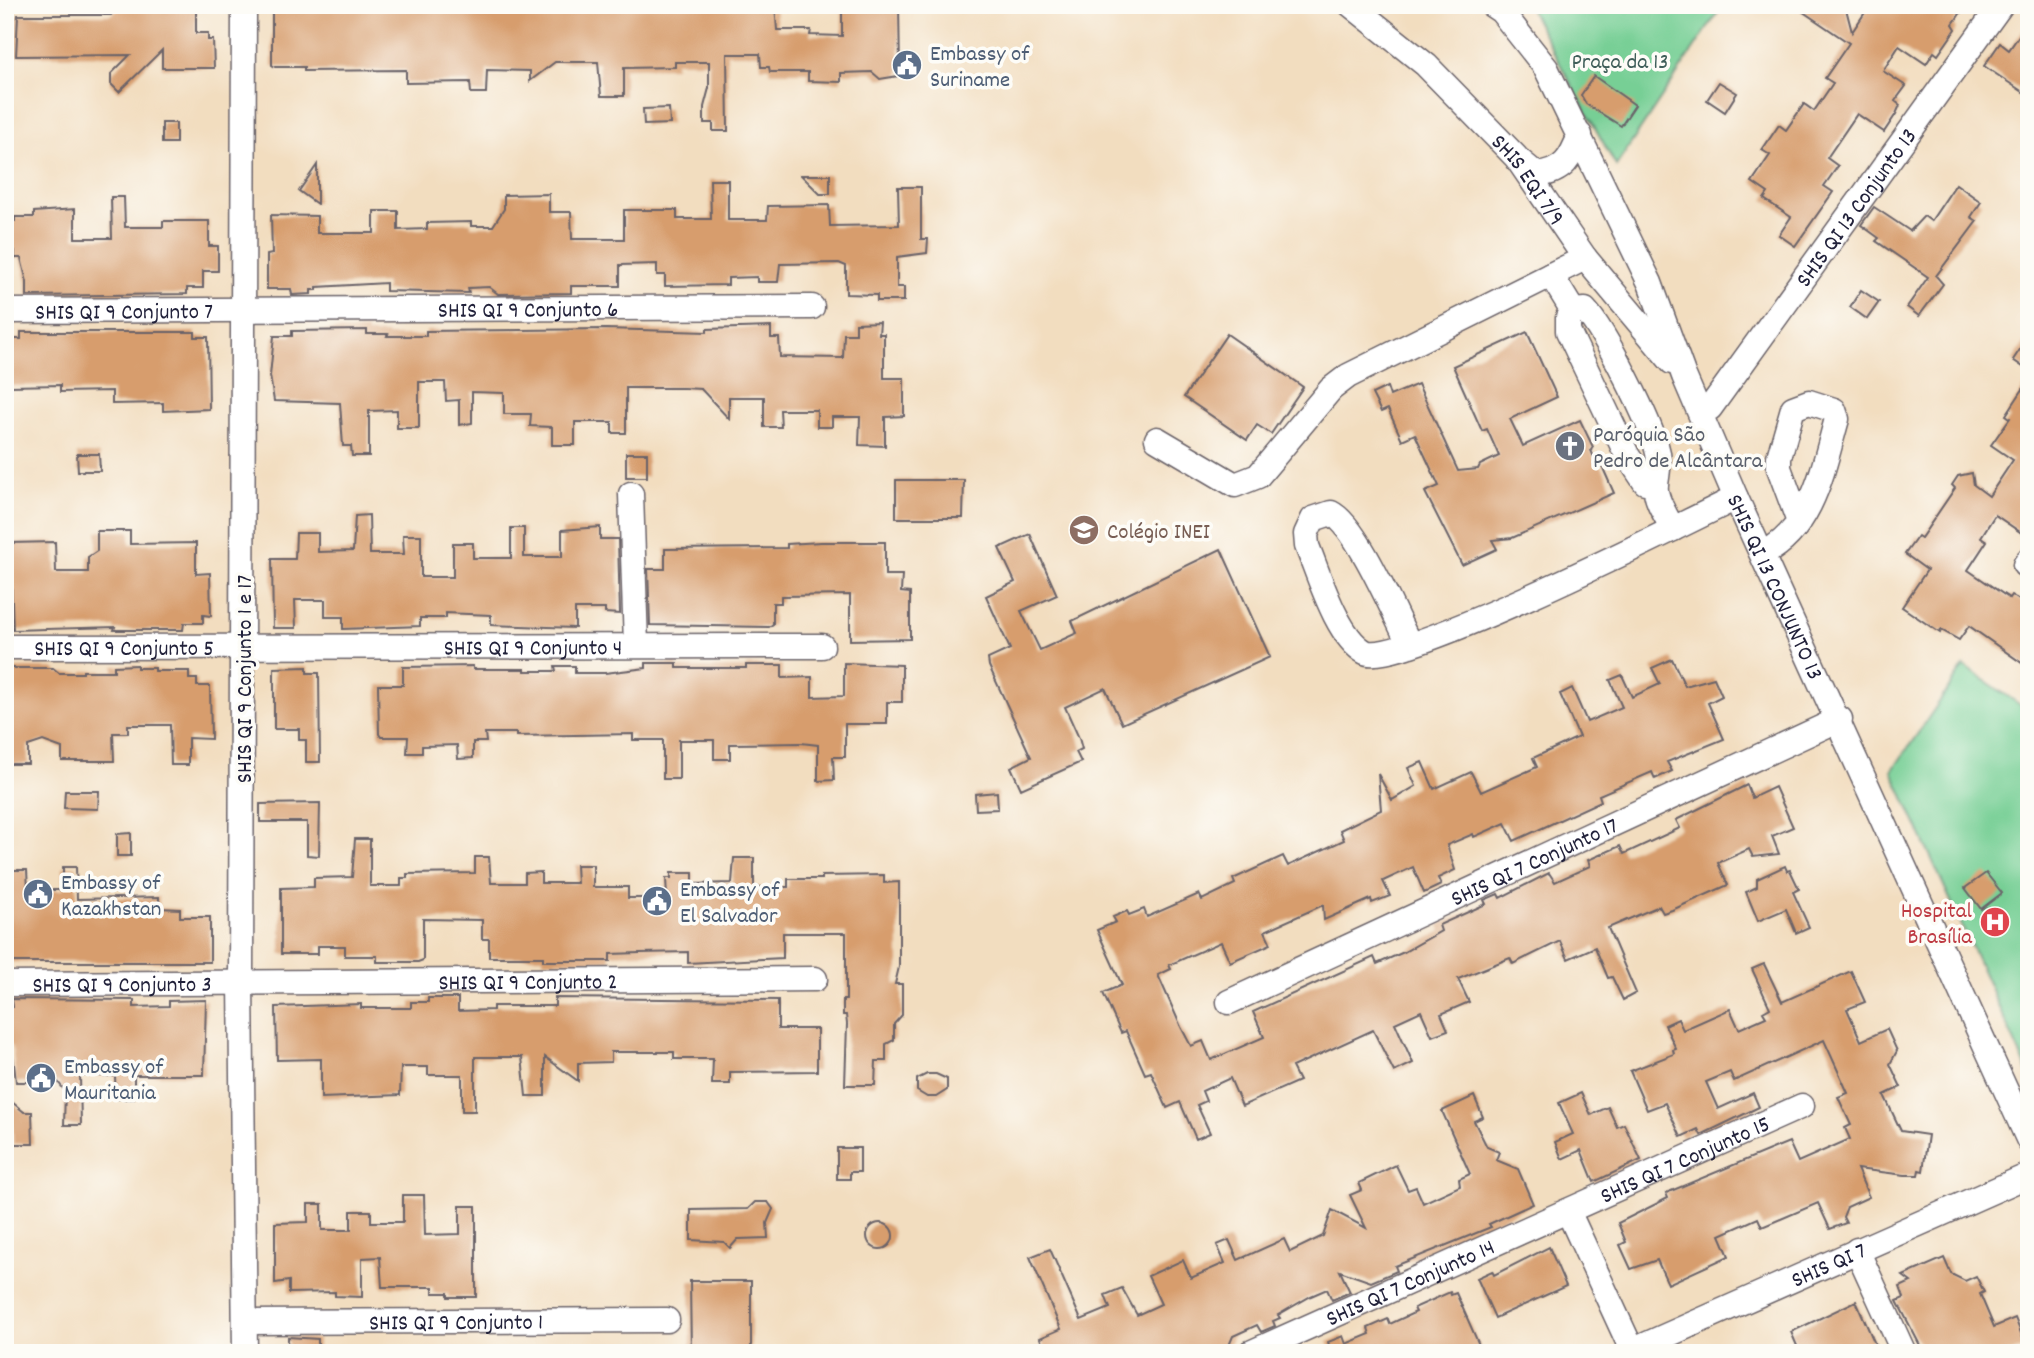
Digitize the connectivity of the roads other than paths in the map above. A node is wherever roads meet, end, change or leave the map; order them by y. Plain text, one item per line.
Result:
1 (244, 5) edge
2 (1351, 5) edge
3 (2001, 5) edge
4 (1499, 7) edge
5 (1580, 135) junction
6 (1516, 158) junction
7 (1585, 258) junction
8 (1551, 275) junction
9 (812, 307) dead end
10 (5, 311) edge
11 (244, 312) junction
12 (1684, 376) junction
13 (1710, 408) dead end
14 (1157, 439) dead end
15 (631, 494) dead end
16 (1736, 498) junction
17 (1799, 522) dead end
18 (1673, 529) junction
19 (1763, 554) junction
20 (243, 645) junction
21 (636, 645) junction
22 (1410, 645) junction
23 (822, 646) dead end
24 (5, 647) edge
25 (1840, 719) junction
26 (815, 979) dead end
27 (240, 981) junction
28 (5, 984) edge
29 (1229, 1002) dead end
30 (1802, 1106) dead end
31 (2029, 1141) edge
32 (2029, 1175) edge
33 (1569, 1211) junction
34 (1857, 1250) junction
35 (667, 1320) dead end
36 (246, 1322) junction
37 (1630, 1352) edge
38 (245, 1353) edge
39 (1250, 1353) edge
40 (1903, 1353) edge

1 - 11 street, SHIS QI 9 Conjunto 1 e 17
2 - 6 street, SHIS EQI 7/9
3 - 13 street, SHIS QI 13 Conjunto 13
4 - 5 street, SHIS QI 13 CONJUNTO 13
5 - 6 street
5 - 12 street, SHIS QI 13 CONJUNTO 13
6 - 7 street, SHIS EQI 7/9
7 - 8 street
7 - 12 street, SHIS EQI 7/9
8 - 14 street
8 - 18 street
9 - 11 street, SHIS QI 9 Conjunto 6
10 - 11 street, SHIS QI 9 Conjunto 7
11 - 20 street, SHIS QI 9 Conjunto 1 e 17
12 - 16 street, SHIS QI 13 CONJUNTO 13
15 - 21 street
16 - 18 street
16 - 19 street, SHIS QI 13 CONJUNTO 13
17 - 19 street
18 - 22 street
19 - 25 street, SHIS QI 13 CONJUNTO 13
20 - 21 street, SHIS QI 9 Conjunto 4
20 - 24 street, SHIS QI 9 Conjunto 5
20 - 27 street, SHIS QI 9 Conjunto 1 e 17
21 - 23 street, SHIS QI 9 Conjunto 4
22 - 22 street
25 - 29 street, SHIS QI 7 Conjunto 17
25 - 31 street, SHIS QI 13 CONJUNTO 13
26 - 27 street, SHIS QI 9 Conjunto 2
27 - 28 street, SHIS QI 9 Conjunto 3
27 - 36 street, SHIS QI 9 Conjunto 1 e 17
30 - 33 street, SHIS QI 7 Conjunto 15
32 - 34 street, SHIS QI 7
33 - 37 street
33 - 39 street, SHIS QI 7 Conjunto 14
34 - 37 street, SHIS QI 7
34 - 40 street
35 - 36 street, SHIS QI 9 Conjunto 1
36 - 38 street, SHIS QI 9 Conjunto 1 e 17

